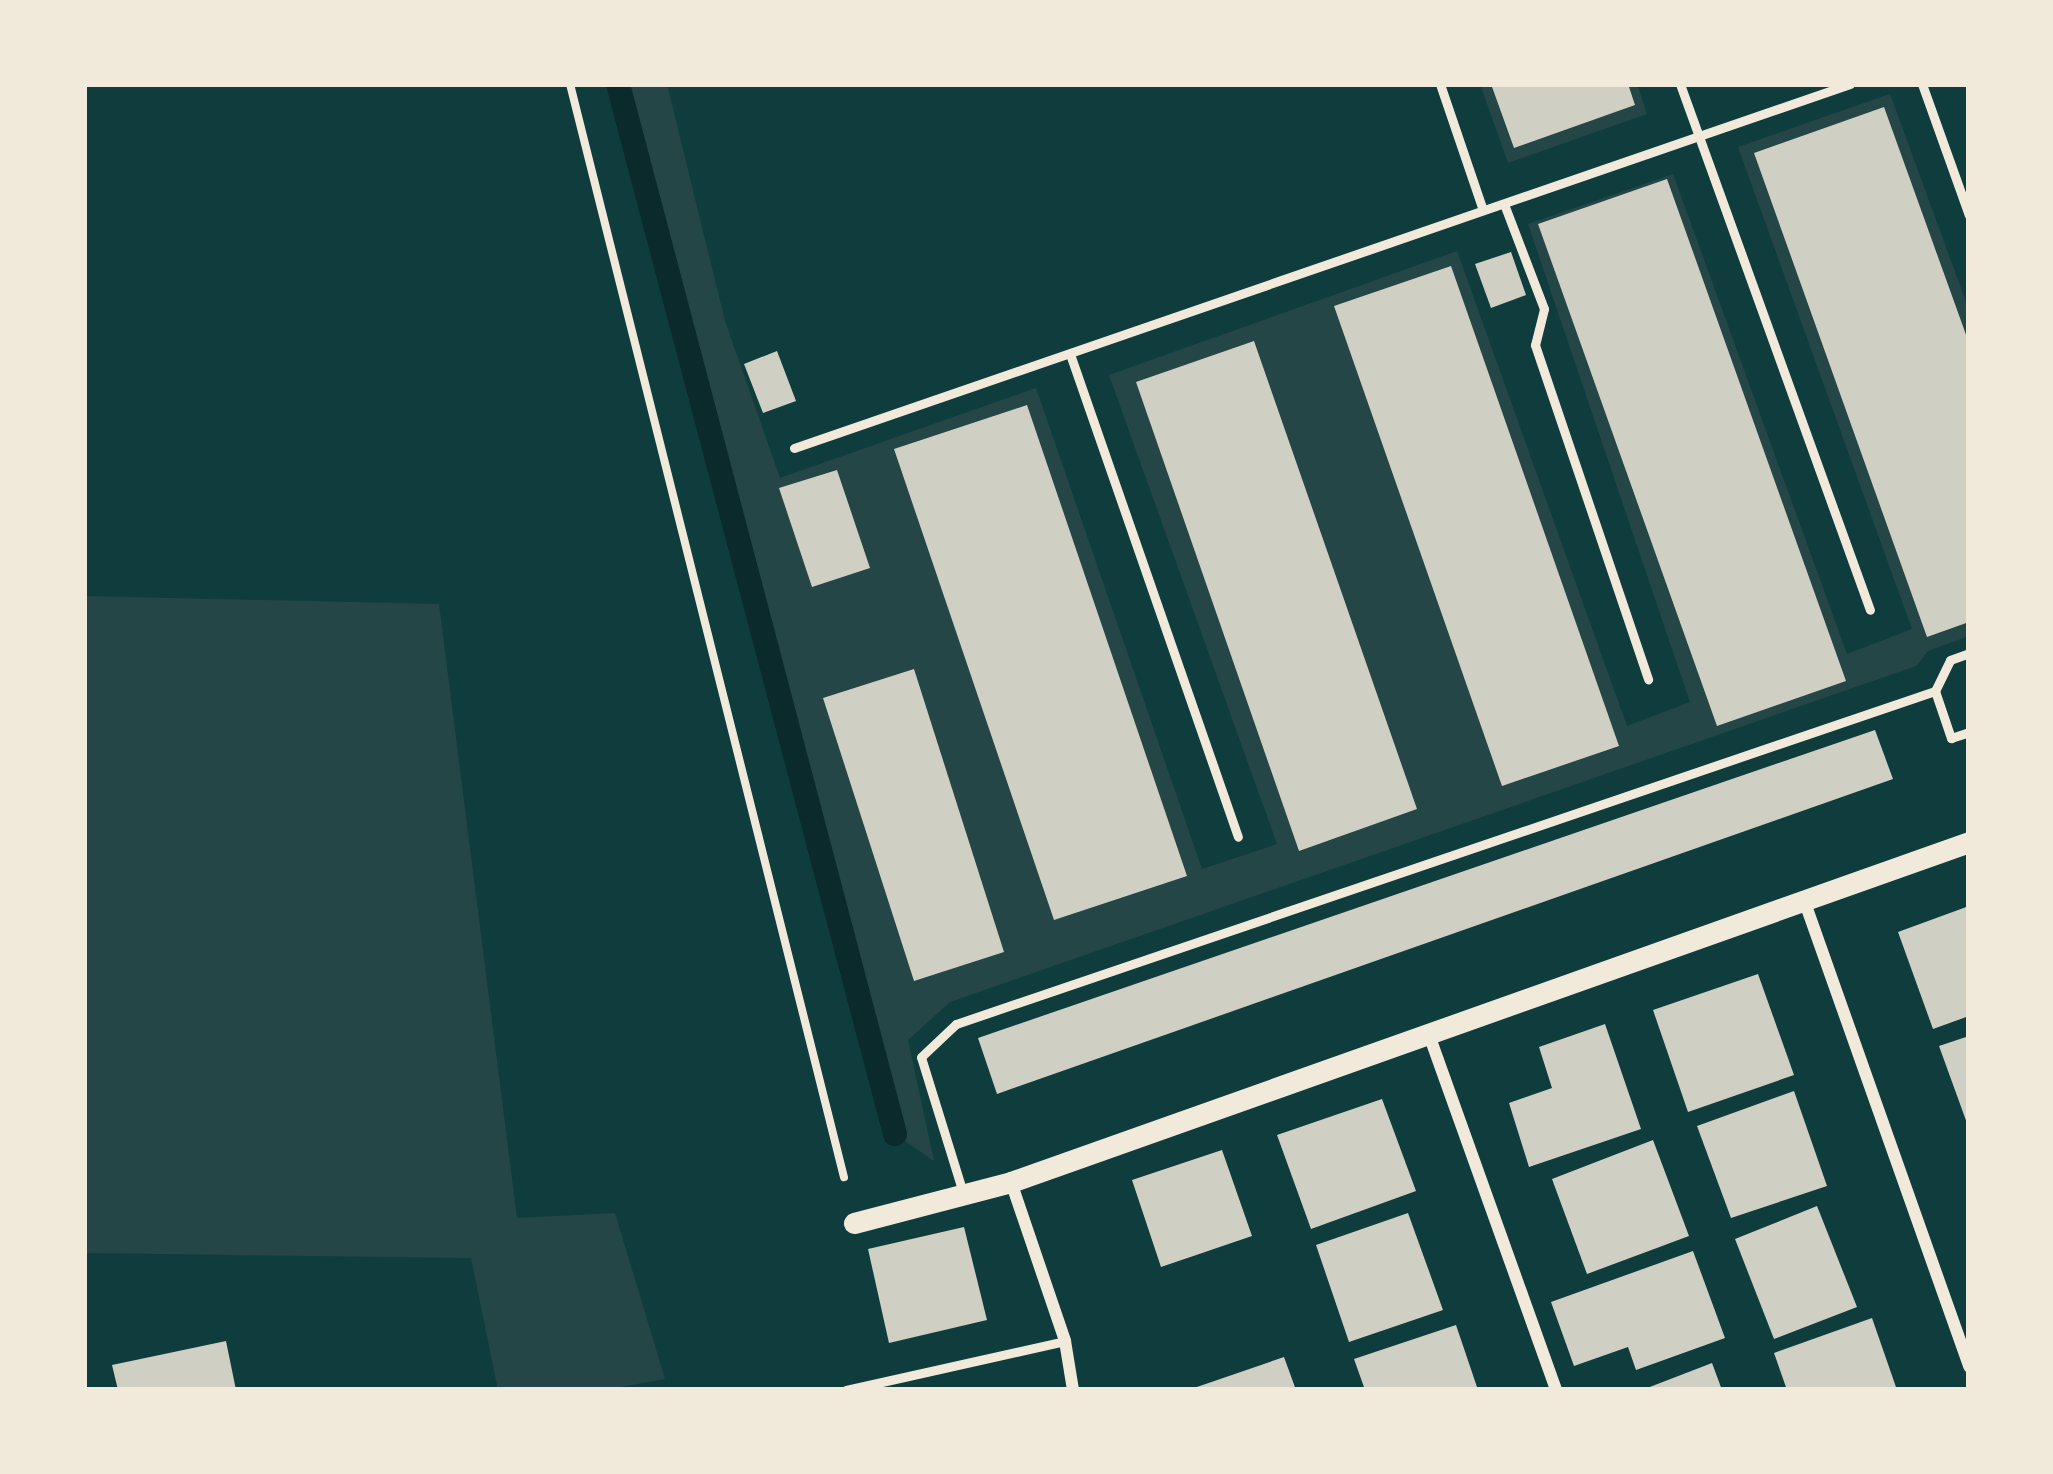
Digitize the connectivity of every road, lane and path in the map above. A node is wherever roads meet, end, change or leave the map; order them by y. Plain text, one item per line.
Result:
1 (570, 84) edge
2 (1440, 84) edge
3 (1680, 84) edge
4 (1850, 84) edge
5 (1922, 84) edge
6 (1699, 136) junction
7 (1504, 204) junction
8 (1484, 211) junction
9 (1969, 215) edge
10 (1070, 354) junction
11 (794, 448) dead end
12 (1870, 610) dead end
13 (1969, 653) edge
14 (1648, 679) dead end
15 (1935, 691) junction
16 (1969, 732) edge
17 (1238, 837) dead end
18 (1969, 842) edge
19 (1803, 899) junction
20 (1428, 1031) junction
21 (1011, 1182) junction
22 (964, 1197) junction
23 (854, 1223) joint
24 (1065, 1341) junction
25 (1969, 1367) edge
26 (846, 1390) edge
27 (1072, 1390) edge
28 (1556, 1390) edge

1 - 23 path
2 - 8 lane
3 - 6 lane
4 - 6 lane
5 - 9 lane
6 - 7 lane
6 - 12 lane
7 - 8 lane
7 - 14 lane
8 - 10 lane
10 - 11 lane
10 - 17 lane
13 - 15 lane
15 - 16 lane
15 - 22 lane
18 - 19 street
19 - 20 street
19 - 25 street
20 - 21 street
20 - 28 street
21 - 22 street
21 - 24 street
22 - 23 street
24 - 26 lane
24 - 27 street

